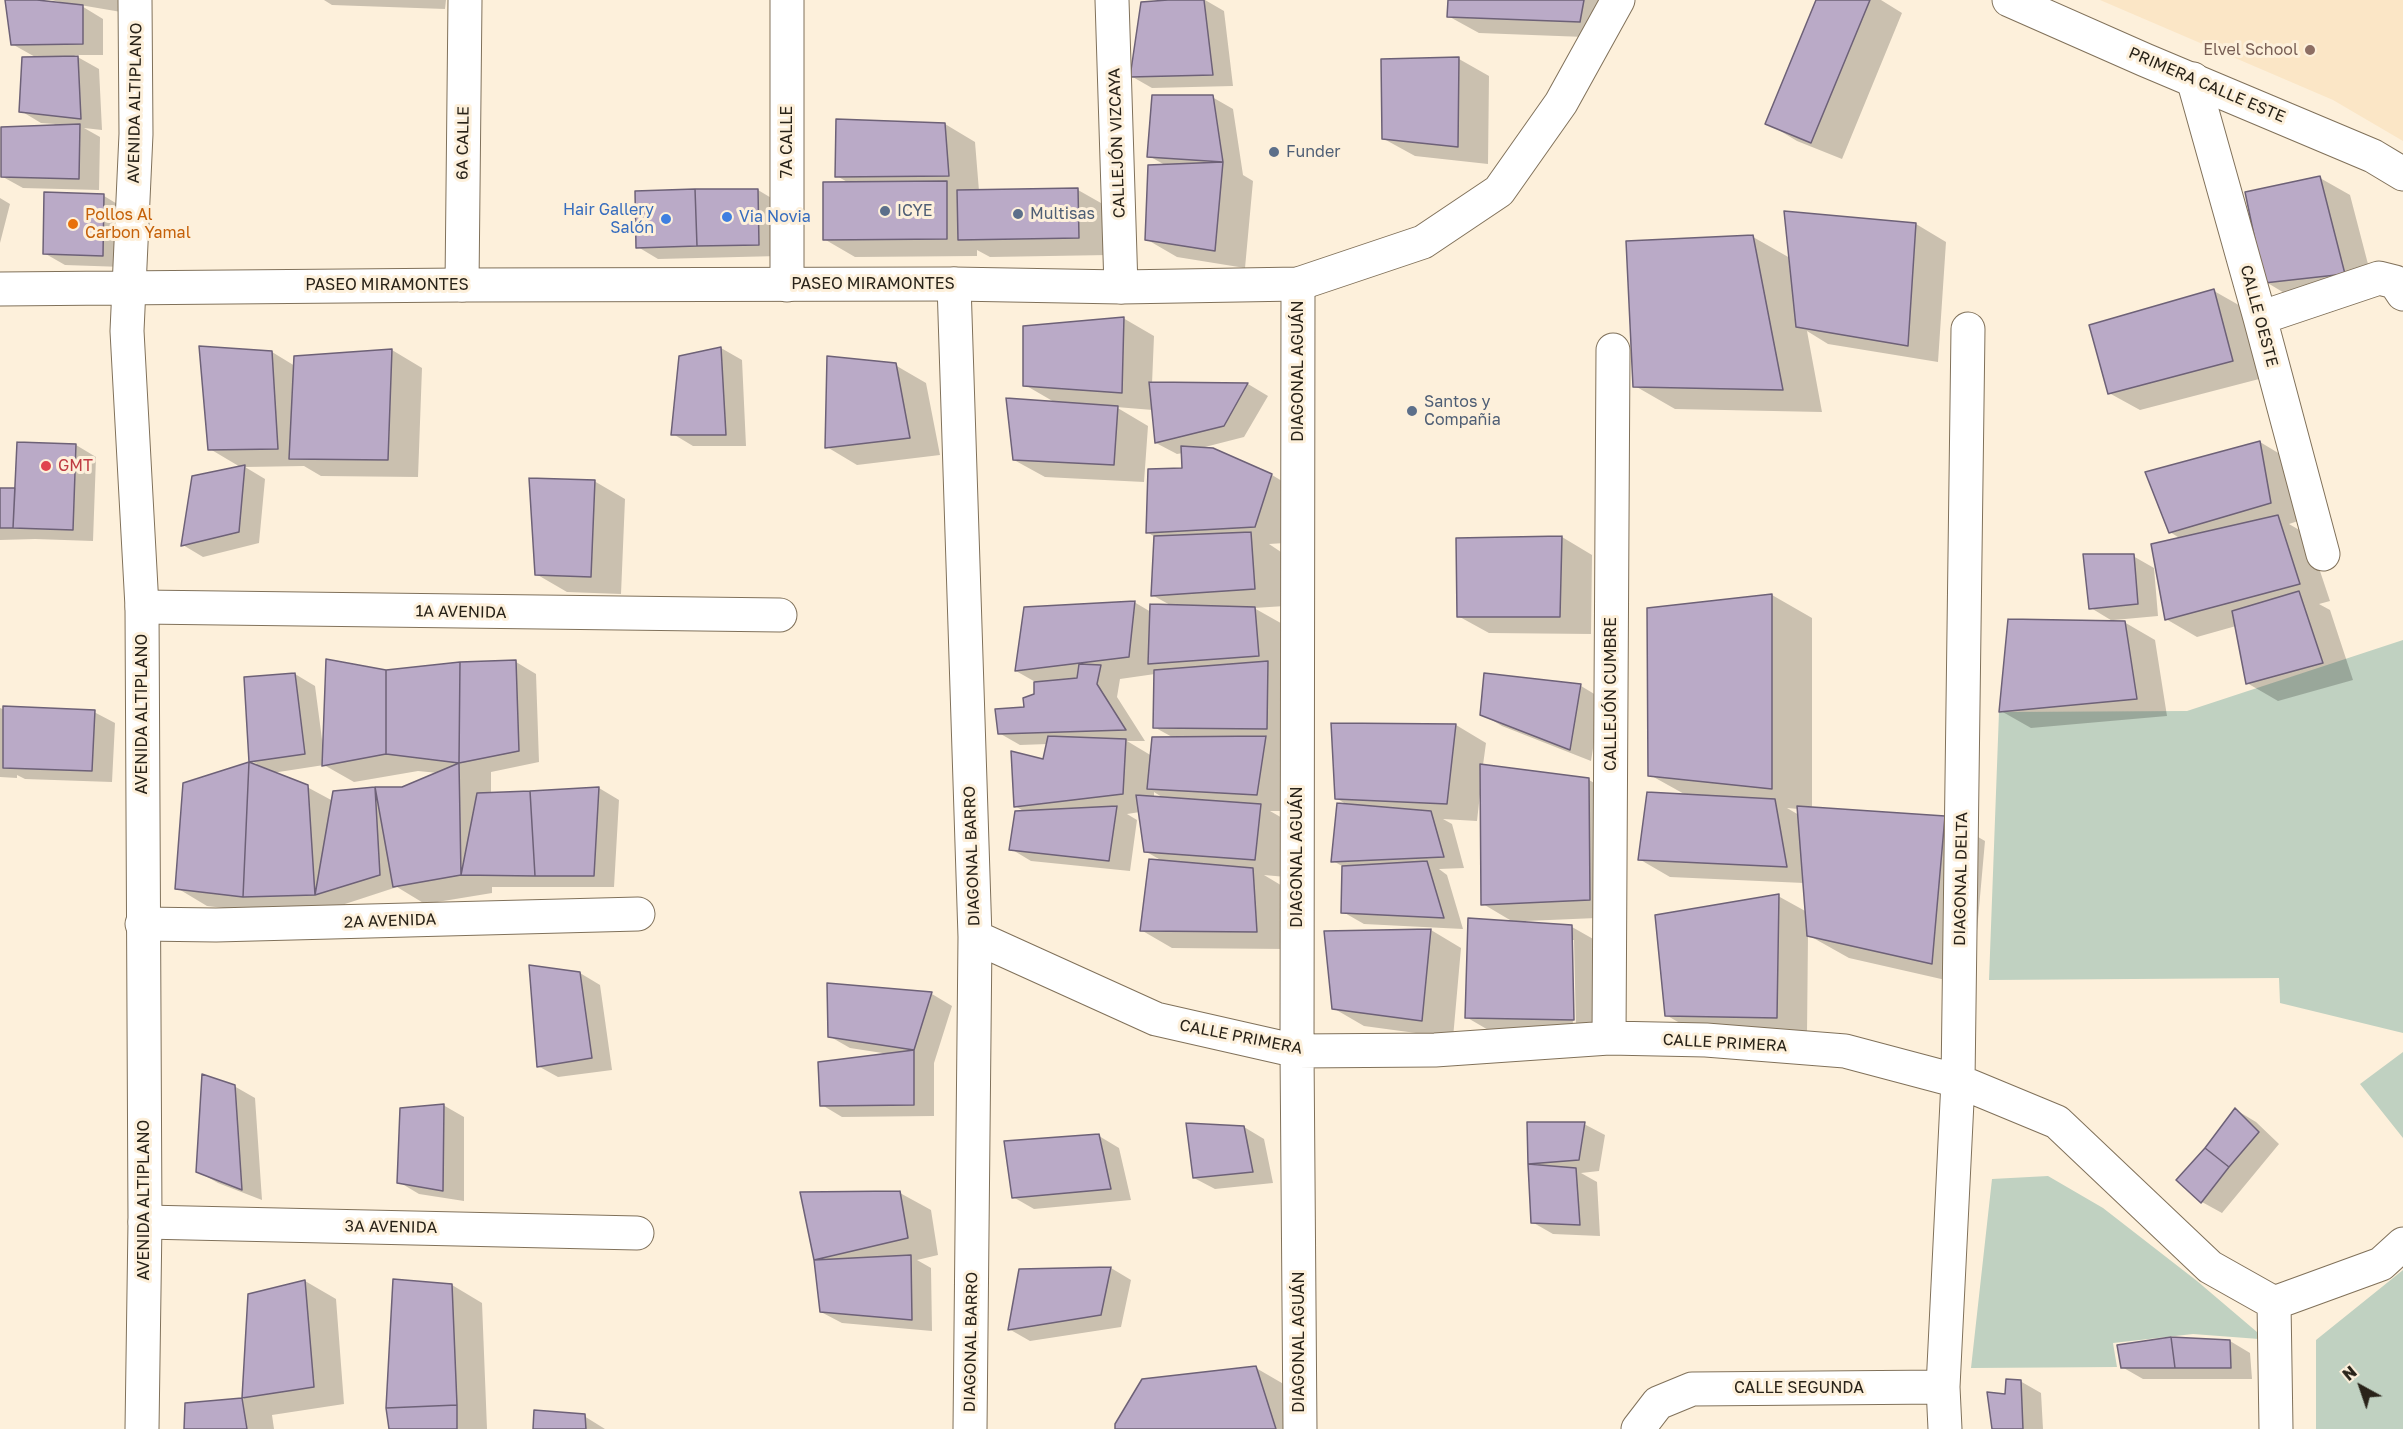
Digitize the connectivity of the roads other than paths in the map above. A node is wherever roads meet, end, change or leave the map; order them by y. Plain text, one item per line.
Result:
1 (135, 0) edge
2 (465, 0) edge
3 (787, 0) edge
4 (1112, 0) edge
5 (1618, 0) edge
6 (2009, 0) edge
7 (2193, 79) junction
8 (2403, 174) edge
9 (954, 284) junction
10 (1298, 284) junction
11 (462, 285) junction
12 (787, 285) junction
13 (130, 287) junction
14 (1121, 287) junction
15 (0, 289) edge
16 (2403, 294) edge
17 (2260, 318) junction
18 (1968, 329) dead end
19 (1613, 350) dead end
20 (2323, 554) dead end
21 (142, 607) junction
22 (780, 615) dead end
23 (638, 914) dead end
24 (142, 924) junction
25 (975, 937) junction
26 (1609, 1038) junction
27 (1297, 1051) junction
28 (1958, 1081) junction
29 (145, 1222) junction
30 (637, 1233) dead end
31 (2403, 1244) edge
32 (2274, 1303) junction
33 (1943, 1387) junction
34 (142, 1429) edge
35 (970, 1429) edge
36 (1300, 1429) edge
37 (1638, 1429) edge
38 (1945, 1429) edge
39 (2276, 1429) edge

1 - 13 street, AVENIDA ALTIPLANO
2 - 11 street, 6A CALLE
3 - 12 street, 7A CALLE
4 - 14 street, CALLEJÓN VIZCAYA
5 - 10 street, PASEO MIRAMONTES
6 - 7 street, PRIMERA CALLE ESTE
7 - 8 street, PRIMERA CALLE ESTE
7 - 17 street, CALLE OESTE
9 - 12 street, PASEO MIRAMONTES
9 - 14 street, PASEO MIRAMONTES
9 - 25 street, DIAGONAL BARRO
10 - 14 street, PASEO MIRAMONTES
10 - 27 street, DIAGONAL AGUÁN
11 - 12 street, PASEO MIRAMONTES
11 - 13 street, PASEO MIRAMONTES
13 - 15 street, PASEO MIRAMONTES
13 - 21 street, AVENIDA ALTIPLANO
16 - 17 street
17 - 20 street, CALLE OESTE
18 - 28 street, DIAGONAL DELTA
19 - 26 street, CALLEJÓN CUMBRE
21 - 22 street, 1A AVENIDA
21 - 24 street, AVENIDA ALTIPLANO
23 - 24 street, 2A AVENIDA
24 - 29 street, AVENIDA ALTIPLANO
25 - 27 street, CALLE PRIMERA
25 - 35 street, DIAGONAL BARRO
26 - 27 street, CALLE PRIMERA
26 - 28 street, CALLE PRIMERA
27 - 36 street, DIAGONAL AGUÁN
28 - 32 street, CALLE PRIMERA
28 - 33 street, DIAGONAL DELTA
29 - 30 street, 3A AVENIDA
29 - 34 street, AVENIDA ALTIPLANO
31 - 32 street
32 - 39 street
33 - 37 street, CALLE SEGUNDA
33 - 38 street, DIAGONAL DELTA

